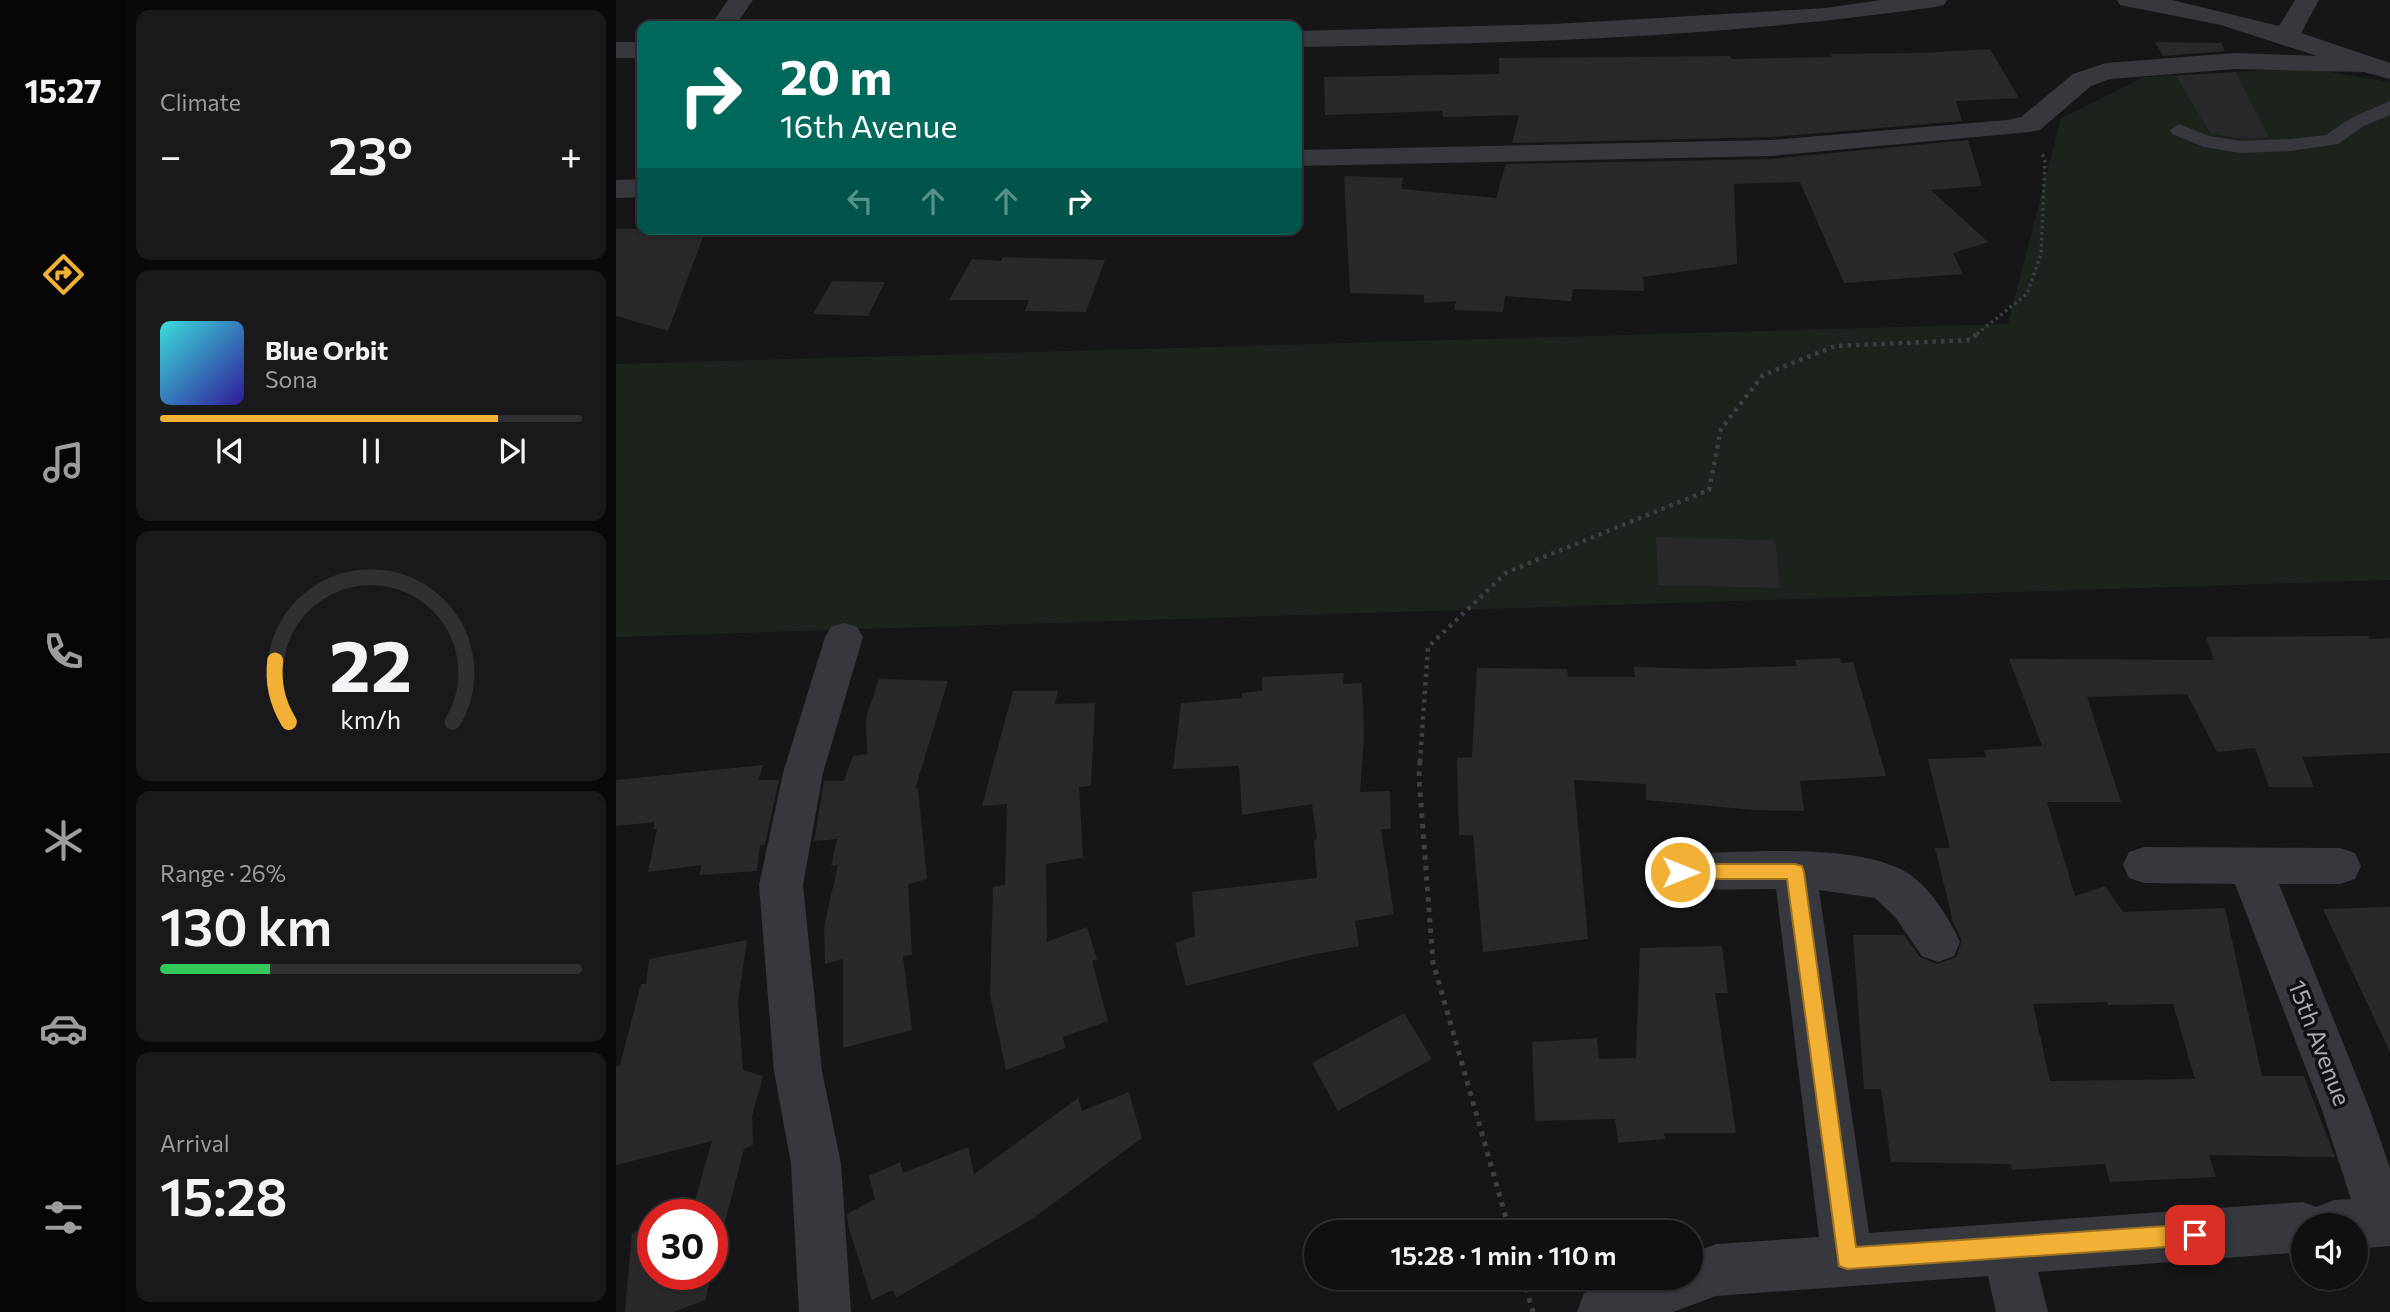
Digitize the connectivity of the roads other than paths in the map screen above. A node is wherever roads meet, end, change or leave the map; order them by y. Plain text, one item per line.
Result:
1 (741, 0) edge
2 (1935, 0) edge
3 (2129, 0) edge
4 (2307, 0) edge
5 (1908, 1) edge
6 (726, 21) edge
7 (2286, 36) junction
8 (1302, 39) edge
9 (616, 50) edge
10 (637, 50) edge
11 (2362, 65) junction
12 (2390, 71) edge
13 (2390, 107) edge
14 (2179, 130) dead end
15 (1302, 158) edge
16 (637, 188) edge
17 (616, 189) edge
18 (844, 637) dead end
19 (2144, 865) dead end
20 (2250, 866) junction
21 (2340, 866) dead end
22 (1680, 872) dead end
23 (1795, 872) junction
24 (1938, 942) dead end
25 (2387, 1221) edge
26 (2368, 1222) edge
27 (2291, 1228) edge
28 (2007, 1248) junction
29 (1847, 1259) junction
30 (825, 1312) edge
31 (1603, 1312) edge
32 (2022, 1312) edge

1 - 6 street
2 - 5 street
3 - 7 street
4 - 7 street
5 - 8 street
7 - 11 street
9 - 10 street
11 - 12 street
11 - 15 street
13 - 14 lane
16 - 17 street
18 - 30 street
19 - 20 street
20 - 21 street
20 - 25 street, 15th Avenue
22 - 23 street
23 - 24 street
23 - 29 street
25 - 26 street
27 - 28 street
28 - 29 street
28 - 32 street
29 - 31 street

